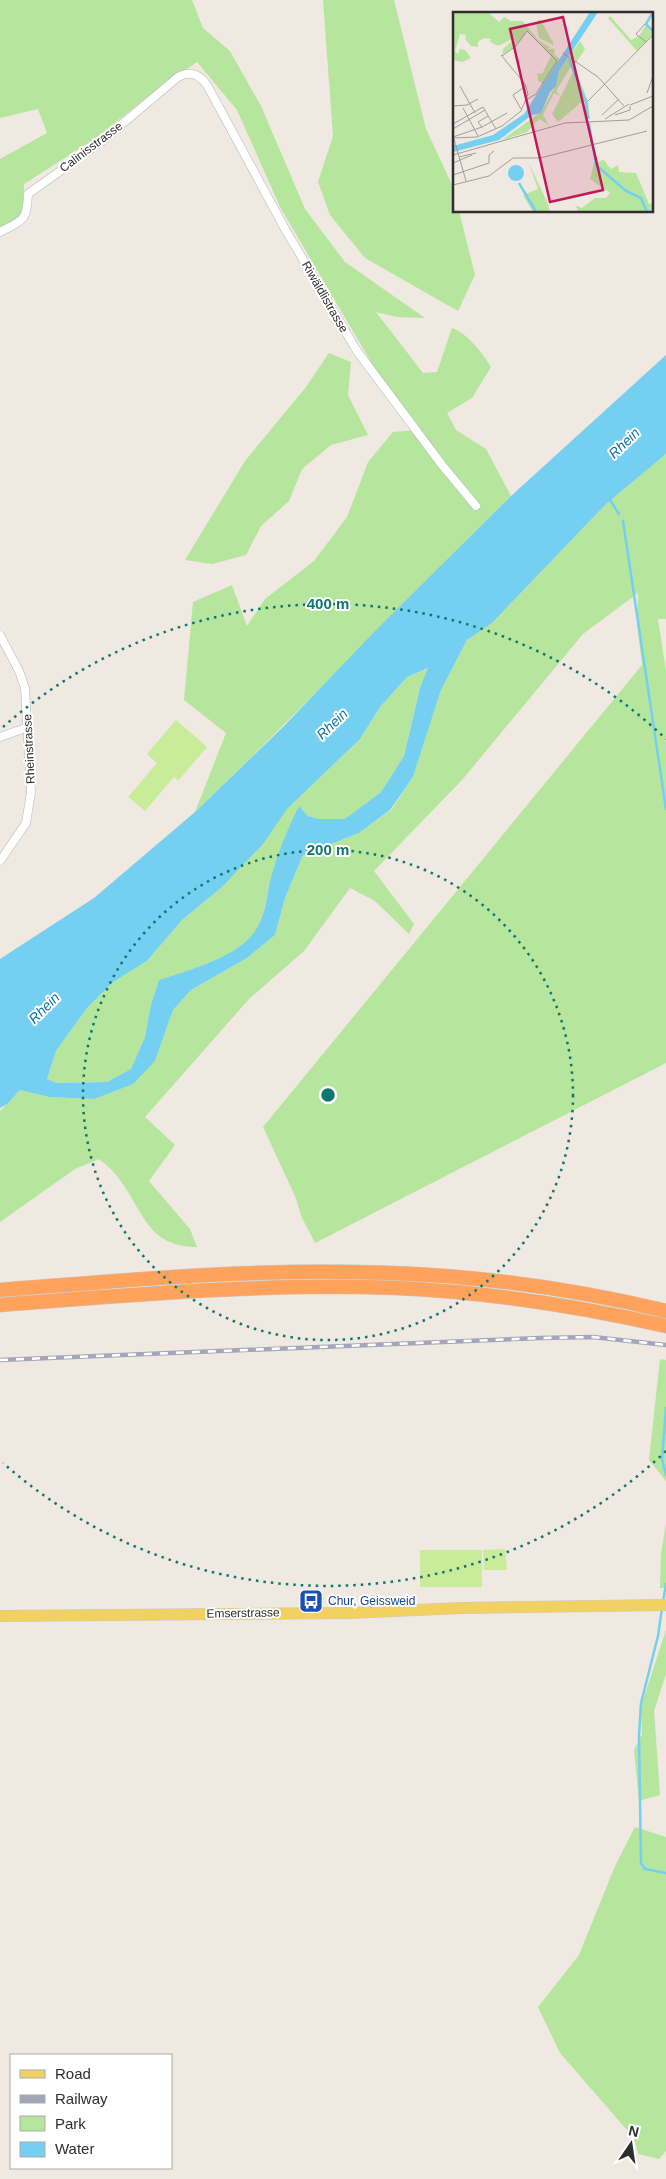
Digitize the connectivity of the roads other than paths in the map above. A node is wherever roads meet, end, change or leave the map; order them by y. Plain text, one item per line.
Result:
1 (196, 74) joint
2 (0, 232) edge
3 (476, 506) dead end
4 (0, 635) edge
5 (28, 728) junction
6 (0, 737) edge
7 (0, 861) edge
8 (0, 1290) edge
9 (0, 1305) edge
10 (666, 1310) edge
11 (666, 1326) edge
12 (661, 1605) edge
13 (0, 1616) edge

1 - 2 street, Calinisstrasse
1 - 3 street, Riwäldlistrasse
4 - 5 street, Rheinstrasse
5 - 6 street
5 - 7 street, Rheinstrasse
8 - 10 highway
9 - 11 highway
12 - 13 main road, Emserstrasse

